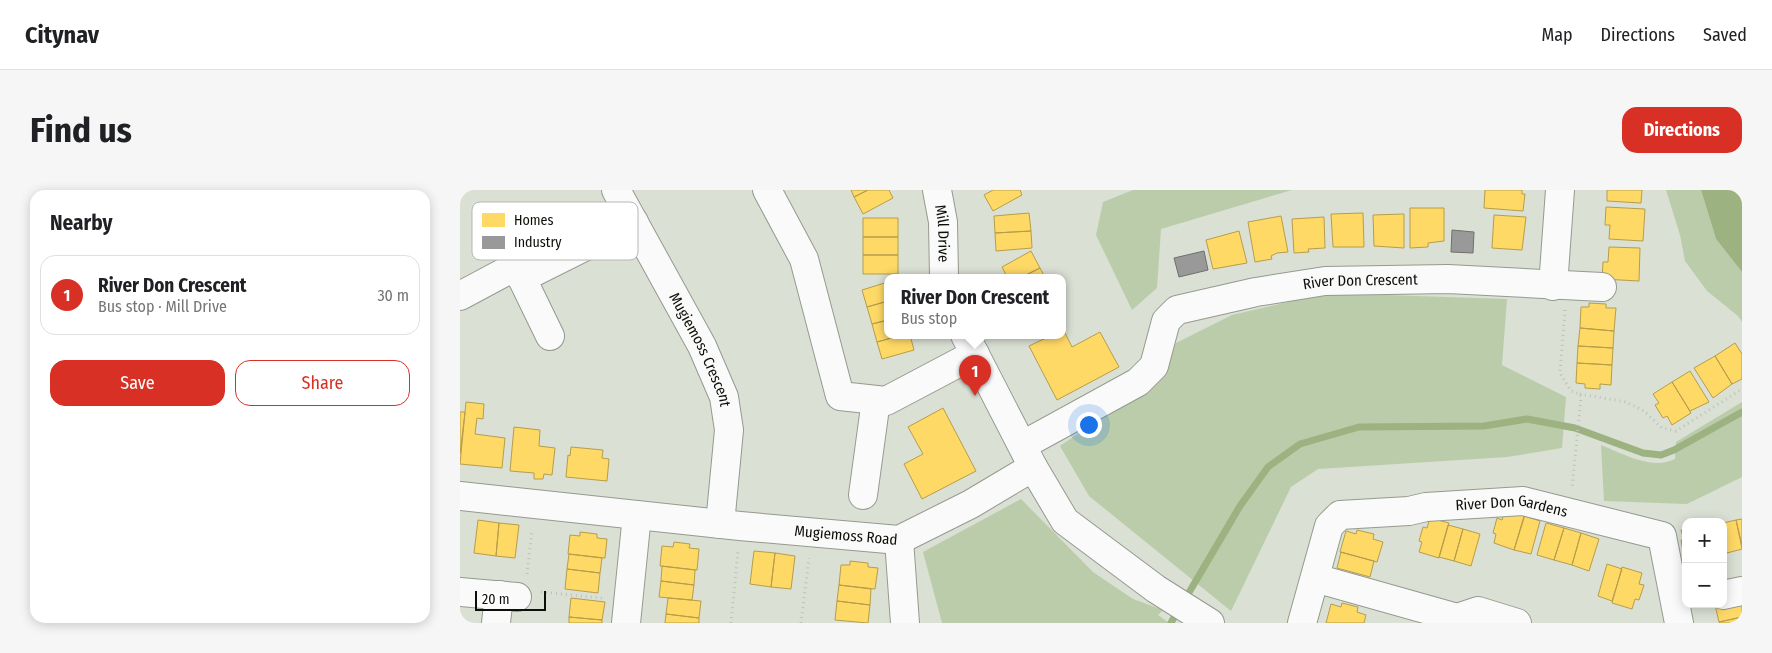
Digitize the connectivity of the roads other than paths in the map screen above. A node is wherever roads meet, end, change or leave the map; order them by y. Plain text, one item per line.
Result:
1 (616, 190) edge
2 (767, 190) edge
3 (937, 190) edge
4 (1560, 190) edge
5 (623, 202) edge
6 (638, 229) edge
7 (558, 260) edge
8 (944, 274) edge
9 (522, 278) junction
10 (1553, 286) junction
11 (1591, 287) road end
12 (460, 296) edge
13 (550, 336) dead end
14 (970, 344) edge
15 (876, 400) junction
16 (1028, 456) junction
17 (863, 495) dead end
18 (460, 496) edge
19 (637, 515) junction
20 (730, 525) junction
21 (899, 540) junction
22 (1315, 578) junction
23 (1742, 591) edge
24 (460, 592) edge
25 (1727, 595) edge
26 (1680, 611) edge
27 (627, 612) edge
28 (496, 623) edge
29 (905, 623) edge
30 (1210, 623) edge
31 (1302, 623) edge
32 (1517, 623) edge

1 - 5 street, Mugiemoss Crescent
2 - 15 street
3 - 8 street, Mill Drive
4 - 10 street
6 - 20 street, Mugiemoss Crescent
7 - 9 street
9 - 12 street
9 - 13 street
10 - 11 street, River Don Crescent
10 - 16 street, River Don Crescent
14 - 15 street
14 - 16 street
15 - 17 street
16 - 21 street, Mugiemoss Road
16 - 30 street
18 - 19 street, Mugiemoss Road
19 - 20 street, Mugiemoss Road
19 - 27 street
20 - 21 street, Mugiemoss Road
21 - 29 street
22 - 26 street, River Don Gardens
22 - 31 street, River Don Gardens
22 - 32 street
23 - 25 street
24 - 28 street

